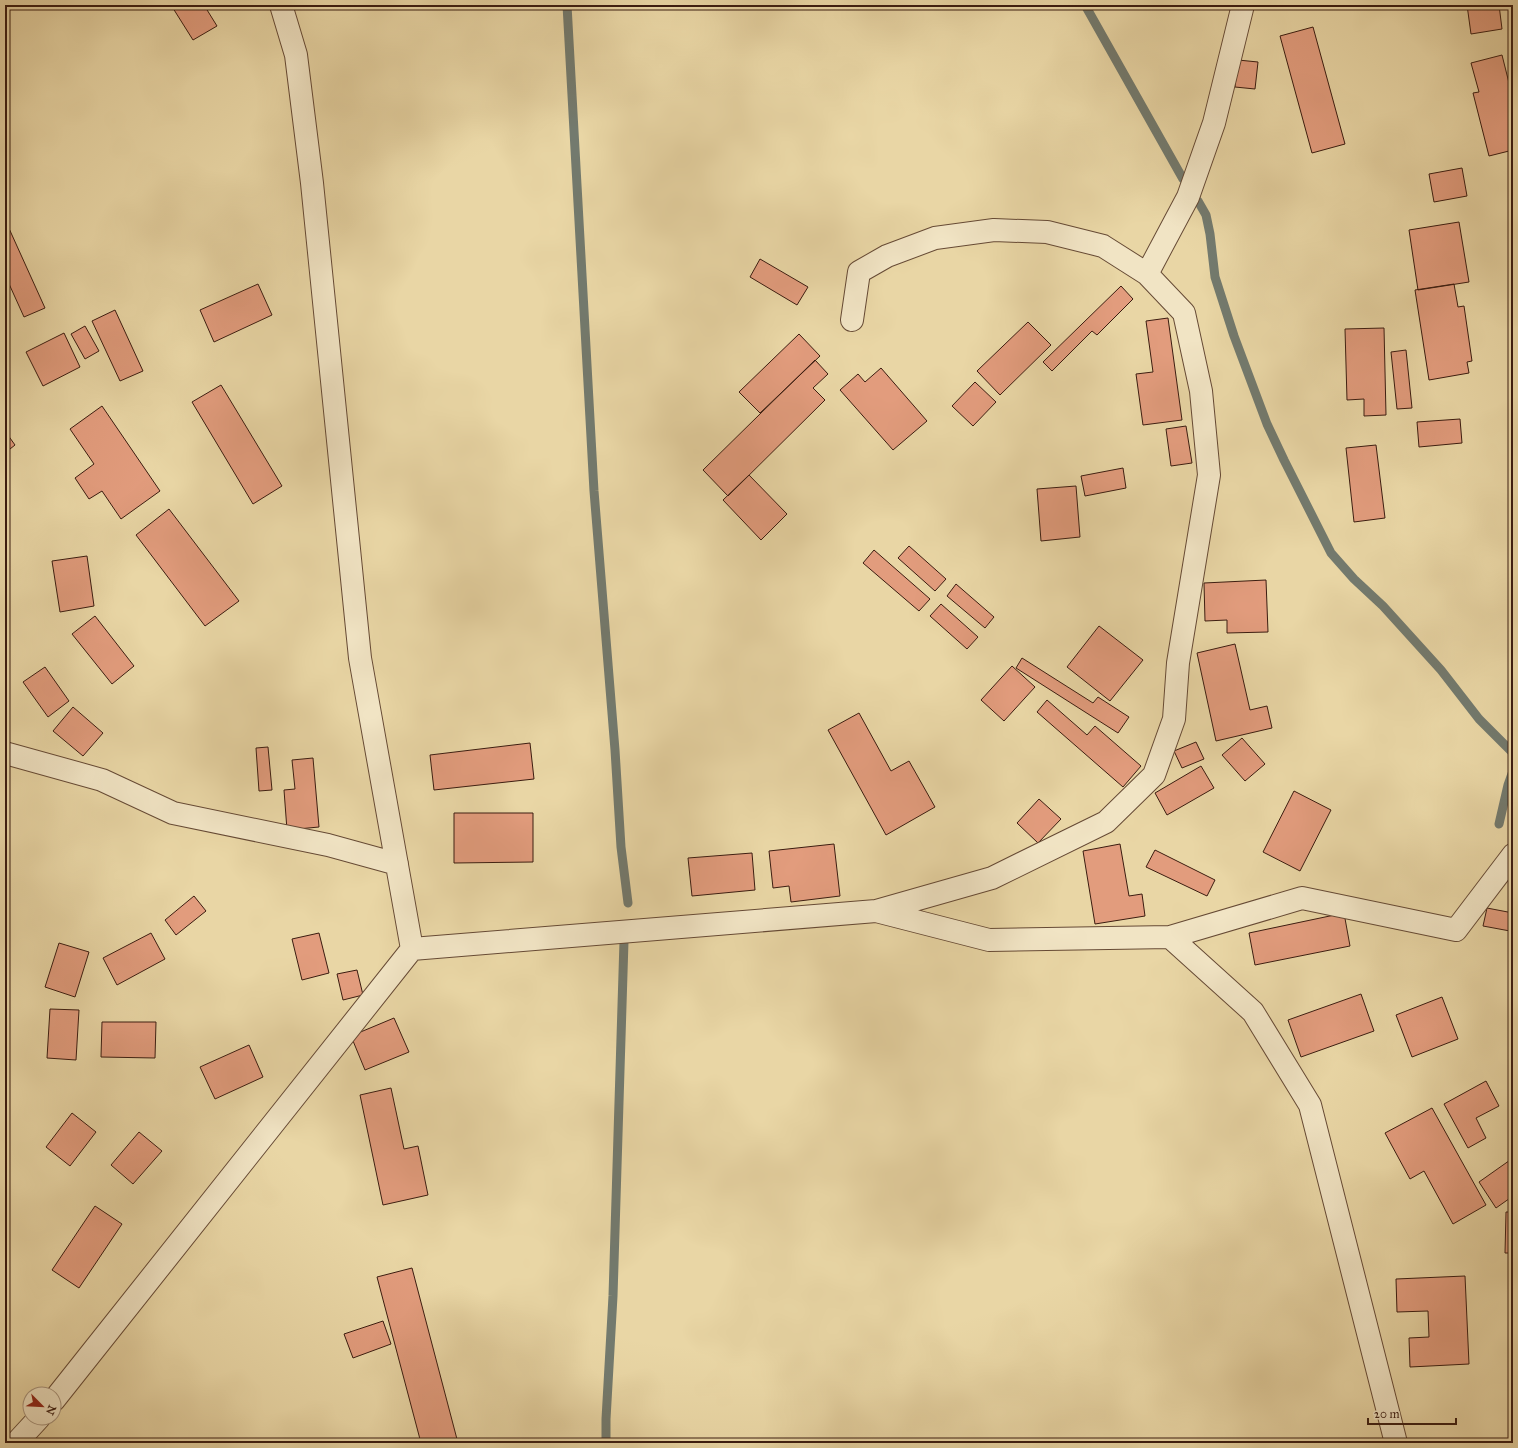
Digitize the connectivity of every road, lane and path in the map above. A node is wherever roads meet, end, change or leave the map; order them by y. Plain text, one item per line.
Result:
1 (281, 5) edge
2 (1243, 5) edge
3 (1147, 274) junction
4 (852, 320) dead end
5 (5, 753) edge
6 (1513, 855) edge
7 (397, 864) junction
8 (876, 911) junction
9 (1170, 937) junction
10 (412, 949) junction
11 (62, 1390) edge
12 (32, 1426) edge
13 (16, 1443) edge
14 (1396, 1443) edge

1 - 7 street
2 - 3 street
3 - 4 street
3 - 8 street
5 - 7 street
6 - 9 street
7 - 10 street
8 - 9 street
8 - 10 street
9 - 14 street
10 - 11 street
12 - 13 street

